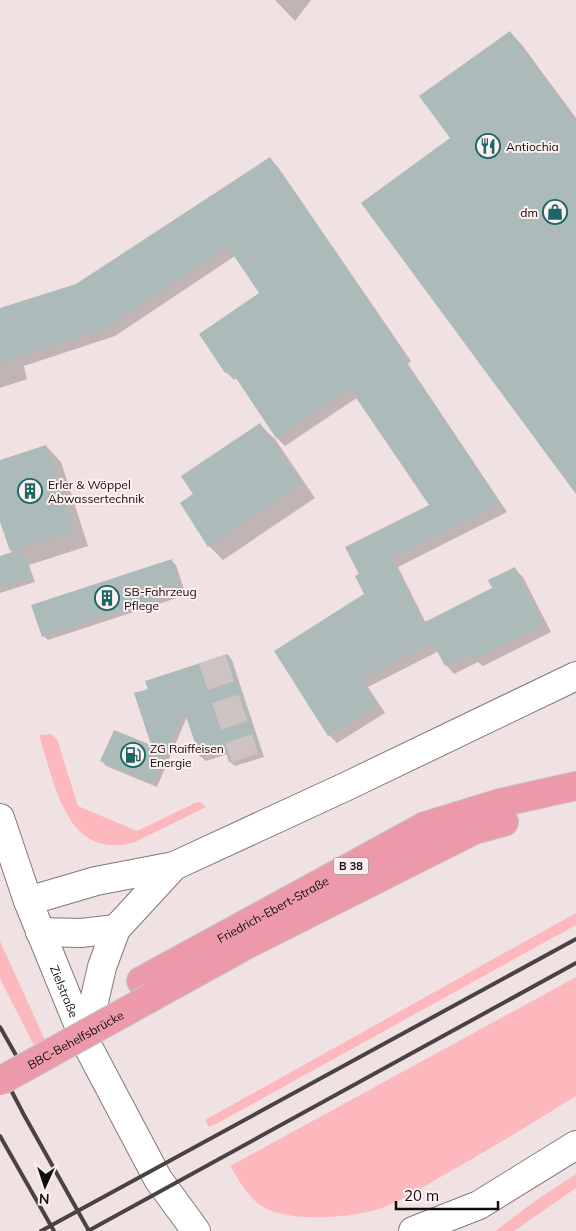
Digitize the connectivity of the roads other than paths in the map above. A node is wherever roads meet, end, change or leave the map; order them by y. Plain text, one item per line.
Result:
1 (576, 676) edge
2 (576, 786) edge
3 (576, 801) edge
4 (0, 818) edge
5 (174, 866) junction
6 (28, 902) junction
7 (116, 929) junction
8 (40, 932) junction
9 (146, 989) junction
10 (85, 1041) junction
11 (0, 1060) edge
12 (0, 1081) edge
13 (576, 1145) edge
14 (479, 1205) junction
15 (196, 1231) edge
16 (413, 1231) edge
17 (451, 1231) edge

1 - 5 street
2 - 9 main road, Friedrich-Ebert-Straße / B 38
3 - 9 main road, Friedrich-Ebert-Straße / B 38
4 - 6 street, Zielstraße
5 - 6 street
5 - 7 street
6 - 8 street, Zielstraße
7 - 8 street
7 - 10 street
8 - 10 street, Zielstraße
9 - 11 main road, BBC-Behelfsbrücke / B 38
9 - 12 main road, BBC-Behelfsbrücke / B 38, bridge
10 - 15 street, Zielstraße
13 - 14 street
14 - 16 street
14 - 17 street

